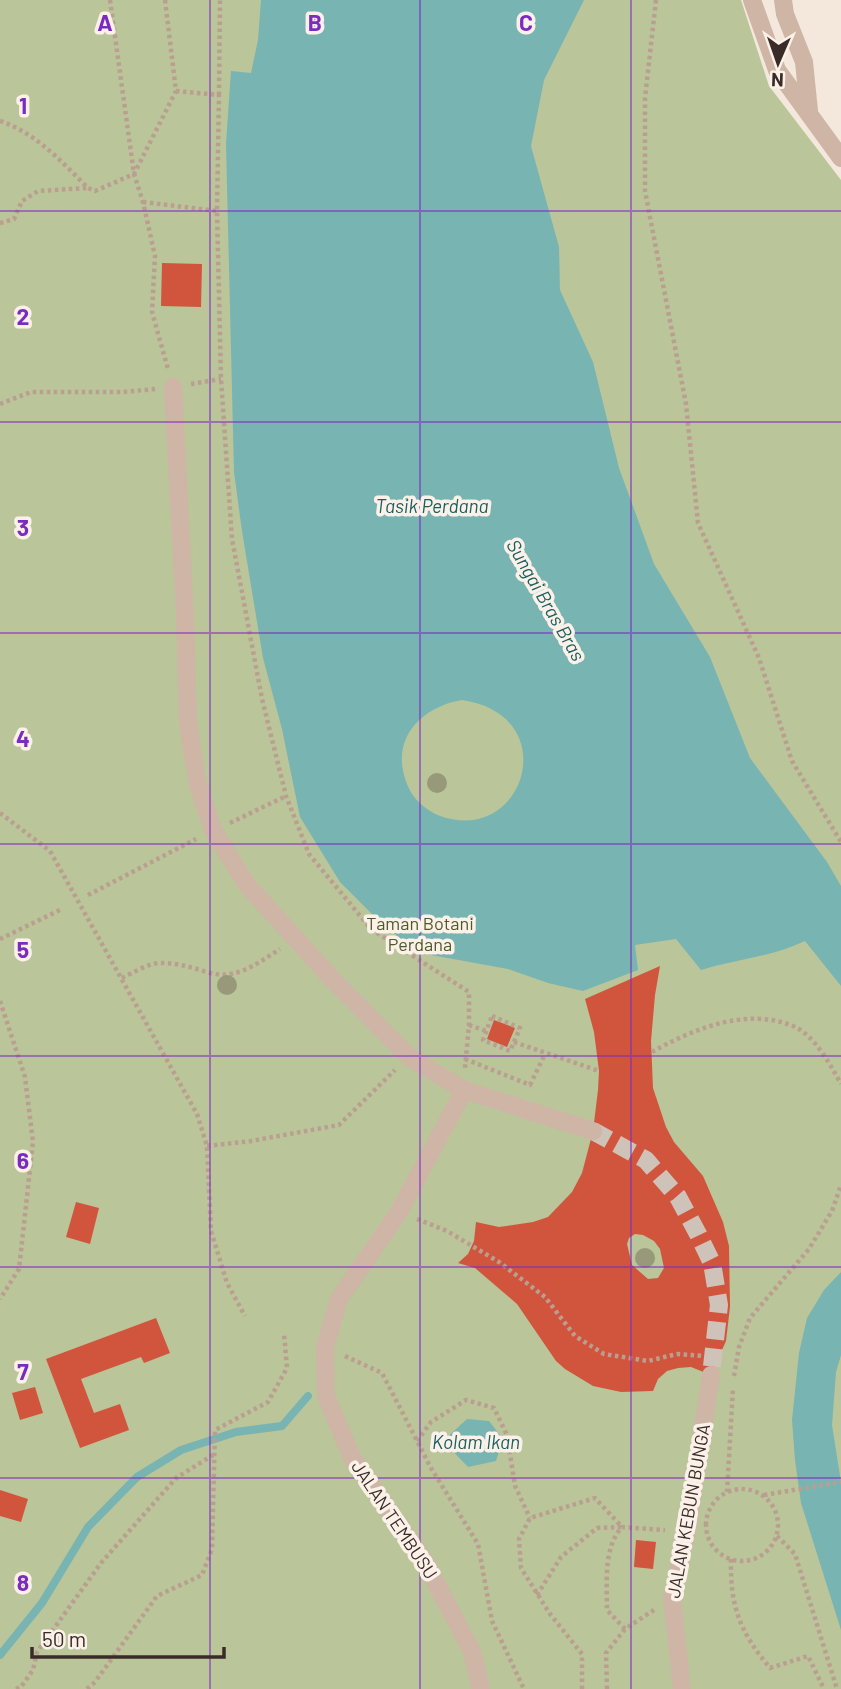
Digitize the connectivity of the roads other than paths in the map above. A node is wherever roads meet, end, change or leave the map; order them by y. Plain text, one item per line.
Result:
1 (752, 0) edge
2 (783, 0) edge
3 (809, 114) junction
4 (841, 158) edge
5 (173, 387) road end
6 (464, 1090) junction
7 (593, 1131) tunnel mouth
8 (711, 1375) tunnel mouth
9 (481, 1689) edge
10 (682, 1689) edge

1 - 3 street
2 - 3 street
3 - 4 street
5 - 6 street
6 - 7 street
6 - 9 street, JALAN TEMBUSU
8 - 10 street, JALAN KEBUN BUNGA

